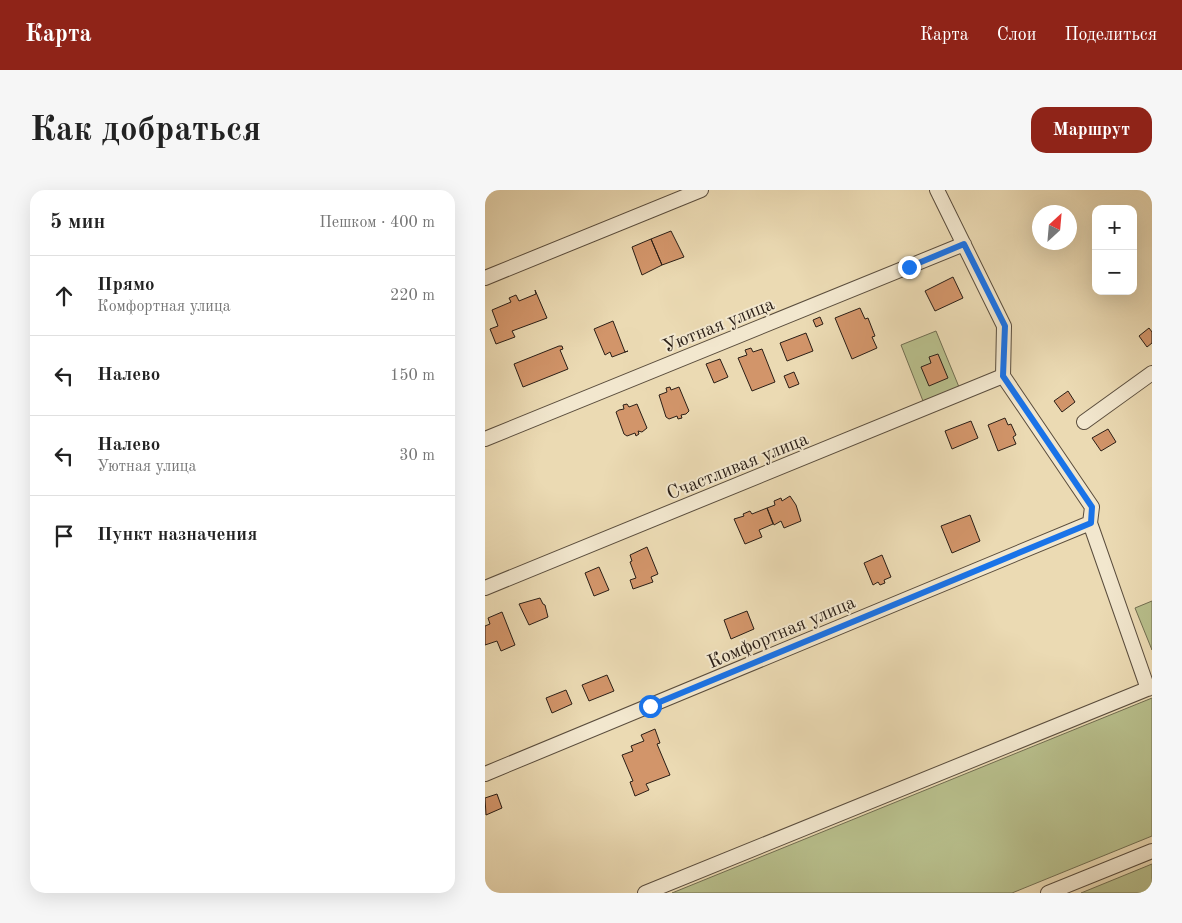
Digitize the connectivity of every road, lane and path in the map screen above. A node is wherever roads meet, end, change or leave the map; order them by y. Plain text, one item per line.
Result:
1 (701, 190) edge
2 (937, 190) edge
3 (964, 244) junction
4 (485, 278) edge
5 (1152, 373) edge
6 (1003, 376) junction
7 (1084, 422) dead end
8 (485, 439) edge
9 (1091, 523) junction
10 (485, 588) edge
11 (1150, 688) edge
12 (485, 774) edge
13 (1152, 851) edge
14 (645, 893) edge
15 (1048, 893) edge

1 - 4 street
2 - 3 street
3 - 6 street
3 - 8 street, Уютная улица
5 - 7 street
6 - 9 street
6 - 10 street, Счастливая улица
9 - 11 street
9 - 12 street, Комфортная улица
11 - 14 street
13 - 15 street

